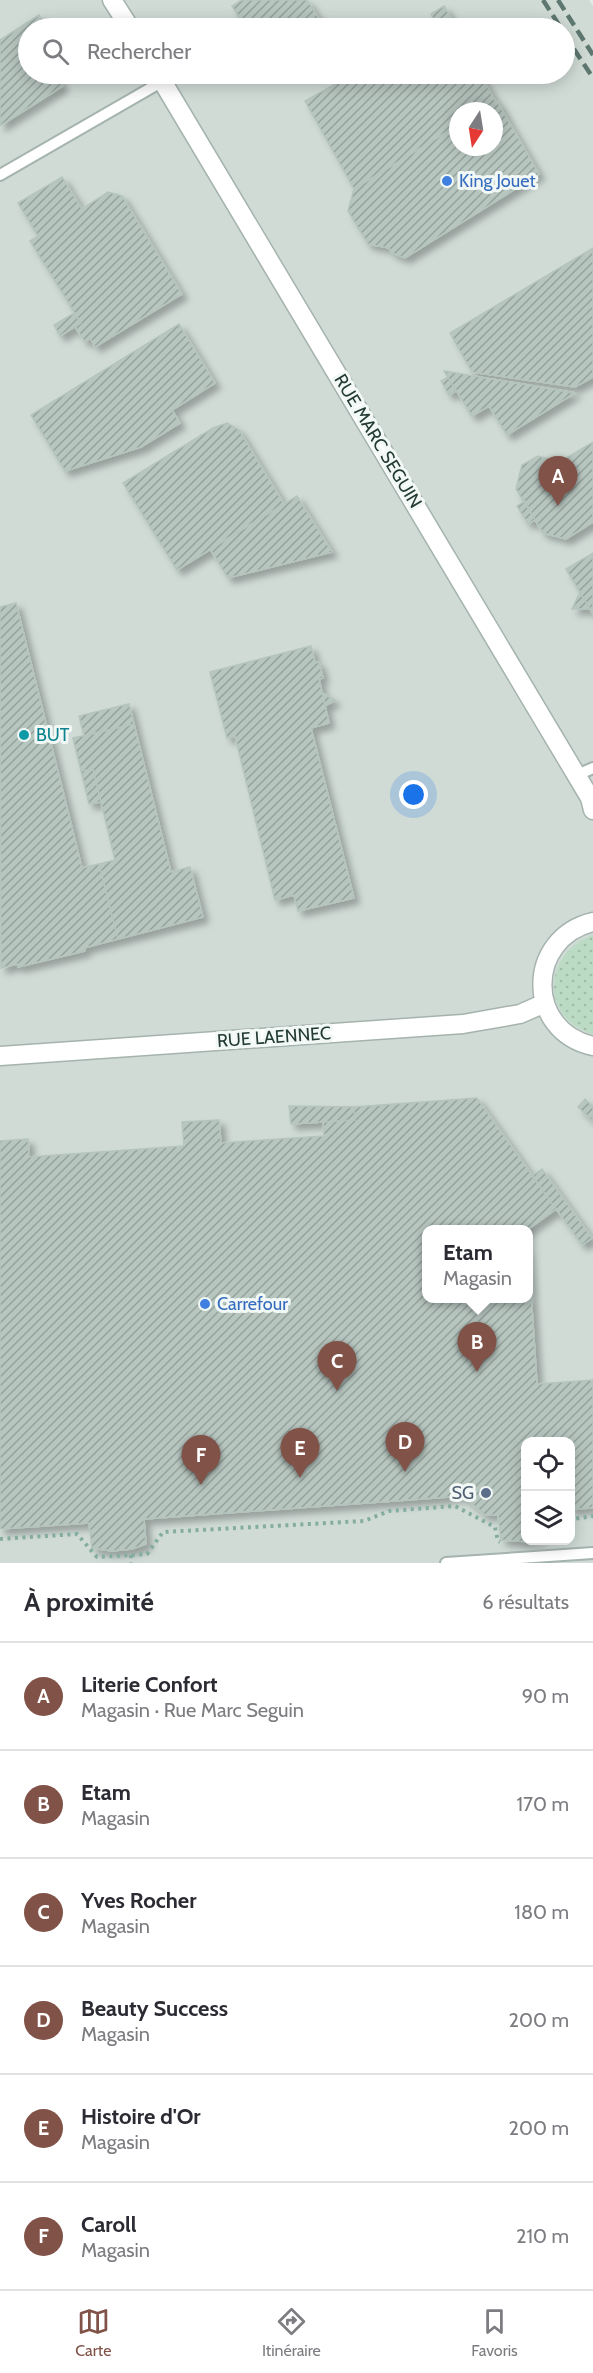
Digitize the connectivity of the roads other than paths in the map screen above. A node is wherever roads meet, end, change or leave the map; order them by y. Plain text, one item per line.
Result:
1 (112, 0) edge
2 (124, 18) edge
3 (150, 84) edge
4 (165, 84) edge
5 (0, 175) edge
6 (585, 772) edge
7 (593, 810) edge
8 (593, 922) edge
9 (545, 1003) junction
10 (593, 1046) edge
11 (0, 1056) edge
12 (593, 1553) edge
13 (446, 1563) edge

1 - 2 street
3 - 5 lane
4 - 6 street, RUE MARC SEGUIN
6 - 7 street, RUE MARC SEGUIN
8 - 9 street
9 - 10 street
9 - 11 street, RUE LAENNEC
12 - 13 lane

